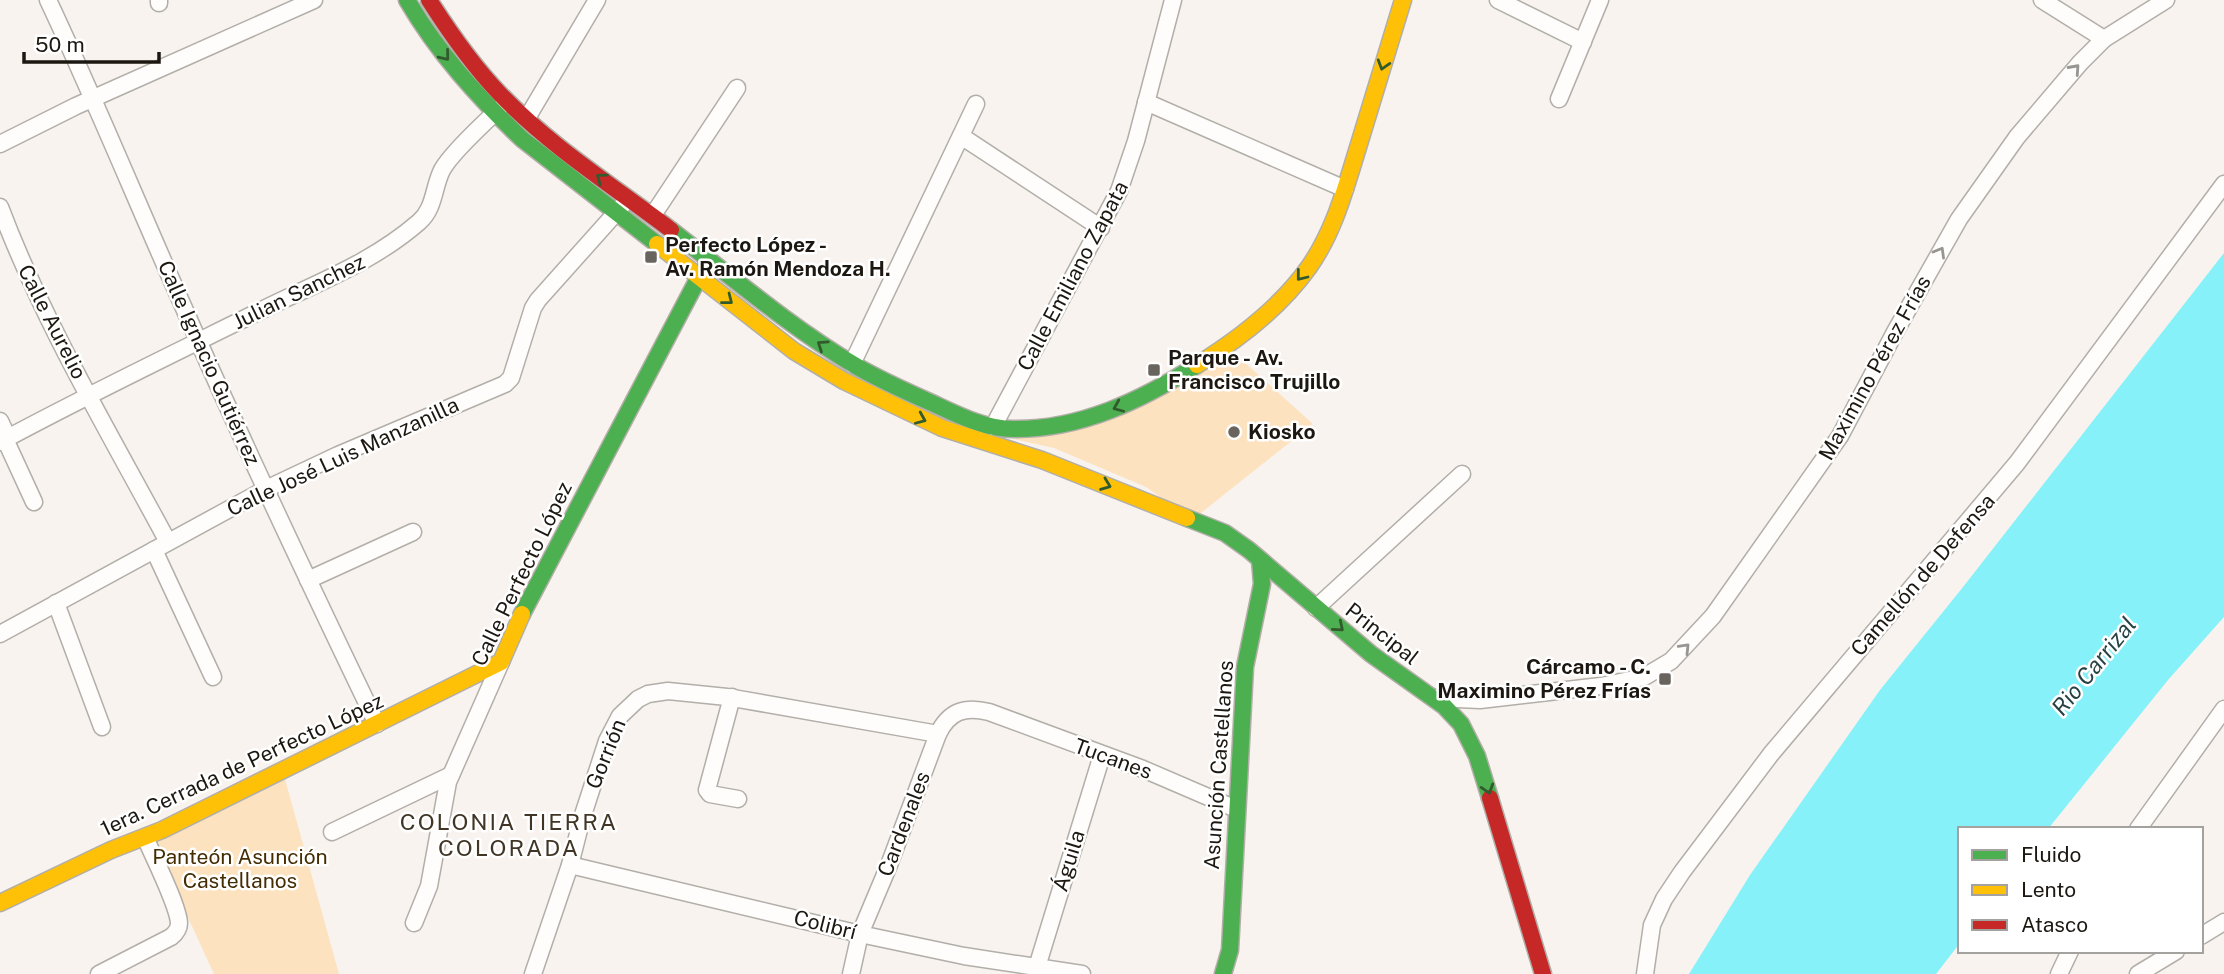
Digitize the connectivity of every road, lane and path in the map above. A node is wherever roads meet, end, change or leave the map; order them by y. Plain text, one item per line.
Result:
1 (48, 0) edge
2 (314, 0) edge
3 (407, 0) edge
4 (429, 0) edge
5 (597, 0) edge
6 (1173, 0) edge
7 (1403, 0) edge
8 (1498, 0) edge
9 (1600, 0) edge
10 (2042, 0) edge
11 (2166, 0) edge
12 (2104, 39) junction
13 (1583, 43) junction
14 (737, 88) dead end
15 (94, 98) junction
16 (1559, 99) dead end
17 (508, 101) junction
18 (1146, 102) junction
19 (975, 104) dead end
20 (495, 113) junction
21 (527, 118) junction
22 (961, 136) junction
23 (0, 144) edge
24 (2224, 184) edge
25 (1346, 189) junction
26 (627, 197) junction
27 (0, 207) edge
28 (616, 214) junction
29 (653, 215) junction
30 (1101, 228) junction
31 (710, 261) junction
32 (699, 277) junction
33 (199, 342) junction
34 (852, 364) junction
35 (90, 396) junction
36 (0, 421) edge
37 (993, 426) junction
38 (1051, 427) junction
39 (4, 440) edge
40 (1042, 460) junction
41 (1462, 474) dead end
42 (266, 489) junction
43 (34, 502) dead end
44 (413, 532) dead end
45 (161, 546) junction
46 (1260, 560) junction
47 (308, 580) junction
48 (56, 603) junction
49 (1316, 608) junction
50 (0, 634) edge
51 (500, 662) junction
52 (213, 677) dead end
53 (732, 697) junction
54 (1433, 698) junction
55 (2224, 709) edge
56 (989, 712) joint
57 (377, 724) junction
58 (102, 727) dead end
59 (938, 734) junction
60 (1102, 755) junction
61 (451, 775) junction
62 (738, 799) dead end
63 (1236, 809) junction
64 (2139, 827) edge
65 (332, 832) dead end
66 (145, 837) junction
67 (570, 865) junction
68 (0, 903) edge
69 (2224, 922) edge
70 (414, 923) dead end
71 (860, 934) junction
72 (2203, 935) edge
73 (2069, 953) edge
74 (2173, 953) edge
75 (1037, 967) junction
76 (99, 974) edge
77 (533, 974) edge
78 (851, 974) edge
79 (1082, 974) edge
80 (1223, 974) edge
81 (1544, 974) edge
82 (1645, 974) edge
83 (2059, 974) edge
84 (2138, 974) edge

1 - 15 street, Calle Ignacio Gutiérrez
2 - 15 street
3 -> 20 main road, Principal
4 - 17 main road
5 - 21 street
6 - 18 street, Calle Emiliano Zapata
7 -> 25 main road
8 - 13 street
9 - 13 street
10 - 12 street
11 - 12 street, Maximino Pérez Frías
54 -> 12 street, Maximino Pérez Frías
13 - 16 street
14 - 29 street
15 - 23 street
15 - 33 street, Calle Ignacio Gutiérrez
17 - 20 street, Julian Sanchez
17 - 21 main road
18 - 25 street
18 - 30 street, Calle Emiliano Zapata
19 - 22 street
20 - 28 main road, Principal
20 - 33 street, Julian Sanchez
26 -> 21 main road
22 - 30 street
22 - 34 street
24 - 82 street, Camellón de Defensa
25 -> 38 main road
26 - 28 street, Calle José Luis Manzanilla
26 - 29 main road
27 - 35 street, Calle Aurelio
28 - 32 main road, Principal
28 - 42 street, Calle José Luis Manzanilla
29 - 31 main road
30 - 37 street, Calle Emiliano Zapata
31 - 32 main road, Calle Perfecto López
34 -> 31 main road
32 -> 40 main road, Principal
32 - 51 main road, Calle Perfecto López
33 - 35 street, Julian Sanchez
33 - 42 street, Calle Ignacio Gutiérrez
34 - 37 main road
35 - 39 street, Julian Sanchez
35 - 45 street, Calle Aurelio
36 - 39 street
37 - 38 main road
38 - 40 main road
39 - 43 street
40 -> 46 main road, Principal
41 - 49 street
42 - 45 street, Calle José Luis Manzanilla
42 - 47 street, Calle Ignacio Gutiérrez
44 - 47 street
45 - 48 street, Calle José Luis Manzanilla
45 - 52 street, Calle Aurelio
46 - 49 main road, Principal
46 - 63 main road, Asunción Castellanos
47 - 57 street, Calle Ignacio Gutiérrez
48 - 50 street, Calle José Luis Manzanilla
48 - 58 street
49 -> 54 main road, Principal
51 - 57 main road, 1era. Cerrada de Perfecto López
51 - 61 street, Calle Perfecto López
53 - 59 street, Gorrión
53 - 62 street
53 - 67 street, Gorrión
54 -> 81 main road, Principal
55 - 64 street
56 - 59 street, Cardenales
56 - 60 street, Tucanes
57 - 66 main road, 1era. Cerrada de Perfecto López
59 - 71 street, Cardenales
60 - 63 street, Tucanes
60 - 75 street, Águila
61 - 65 street
61 - 70 street, Calle Perfecto López
63 - 80 main road, Asunción Castellanos
66 - 68 main road, 1era. Cerrada de Perfecto López
66 - 76 street
67 - 71 street, Colibrí
67 - 77 street, Gorrión
69 - 72 street
71 - 75 street, Colibrí
71 - 78 street, Cardenales
73 - 83 street
74 - 84 street
75 - 79 street, Colibrí

